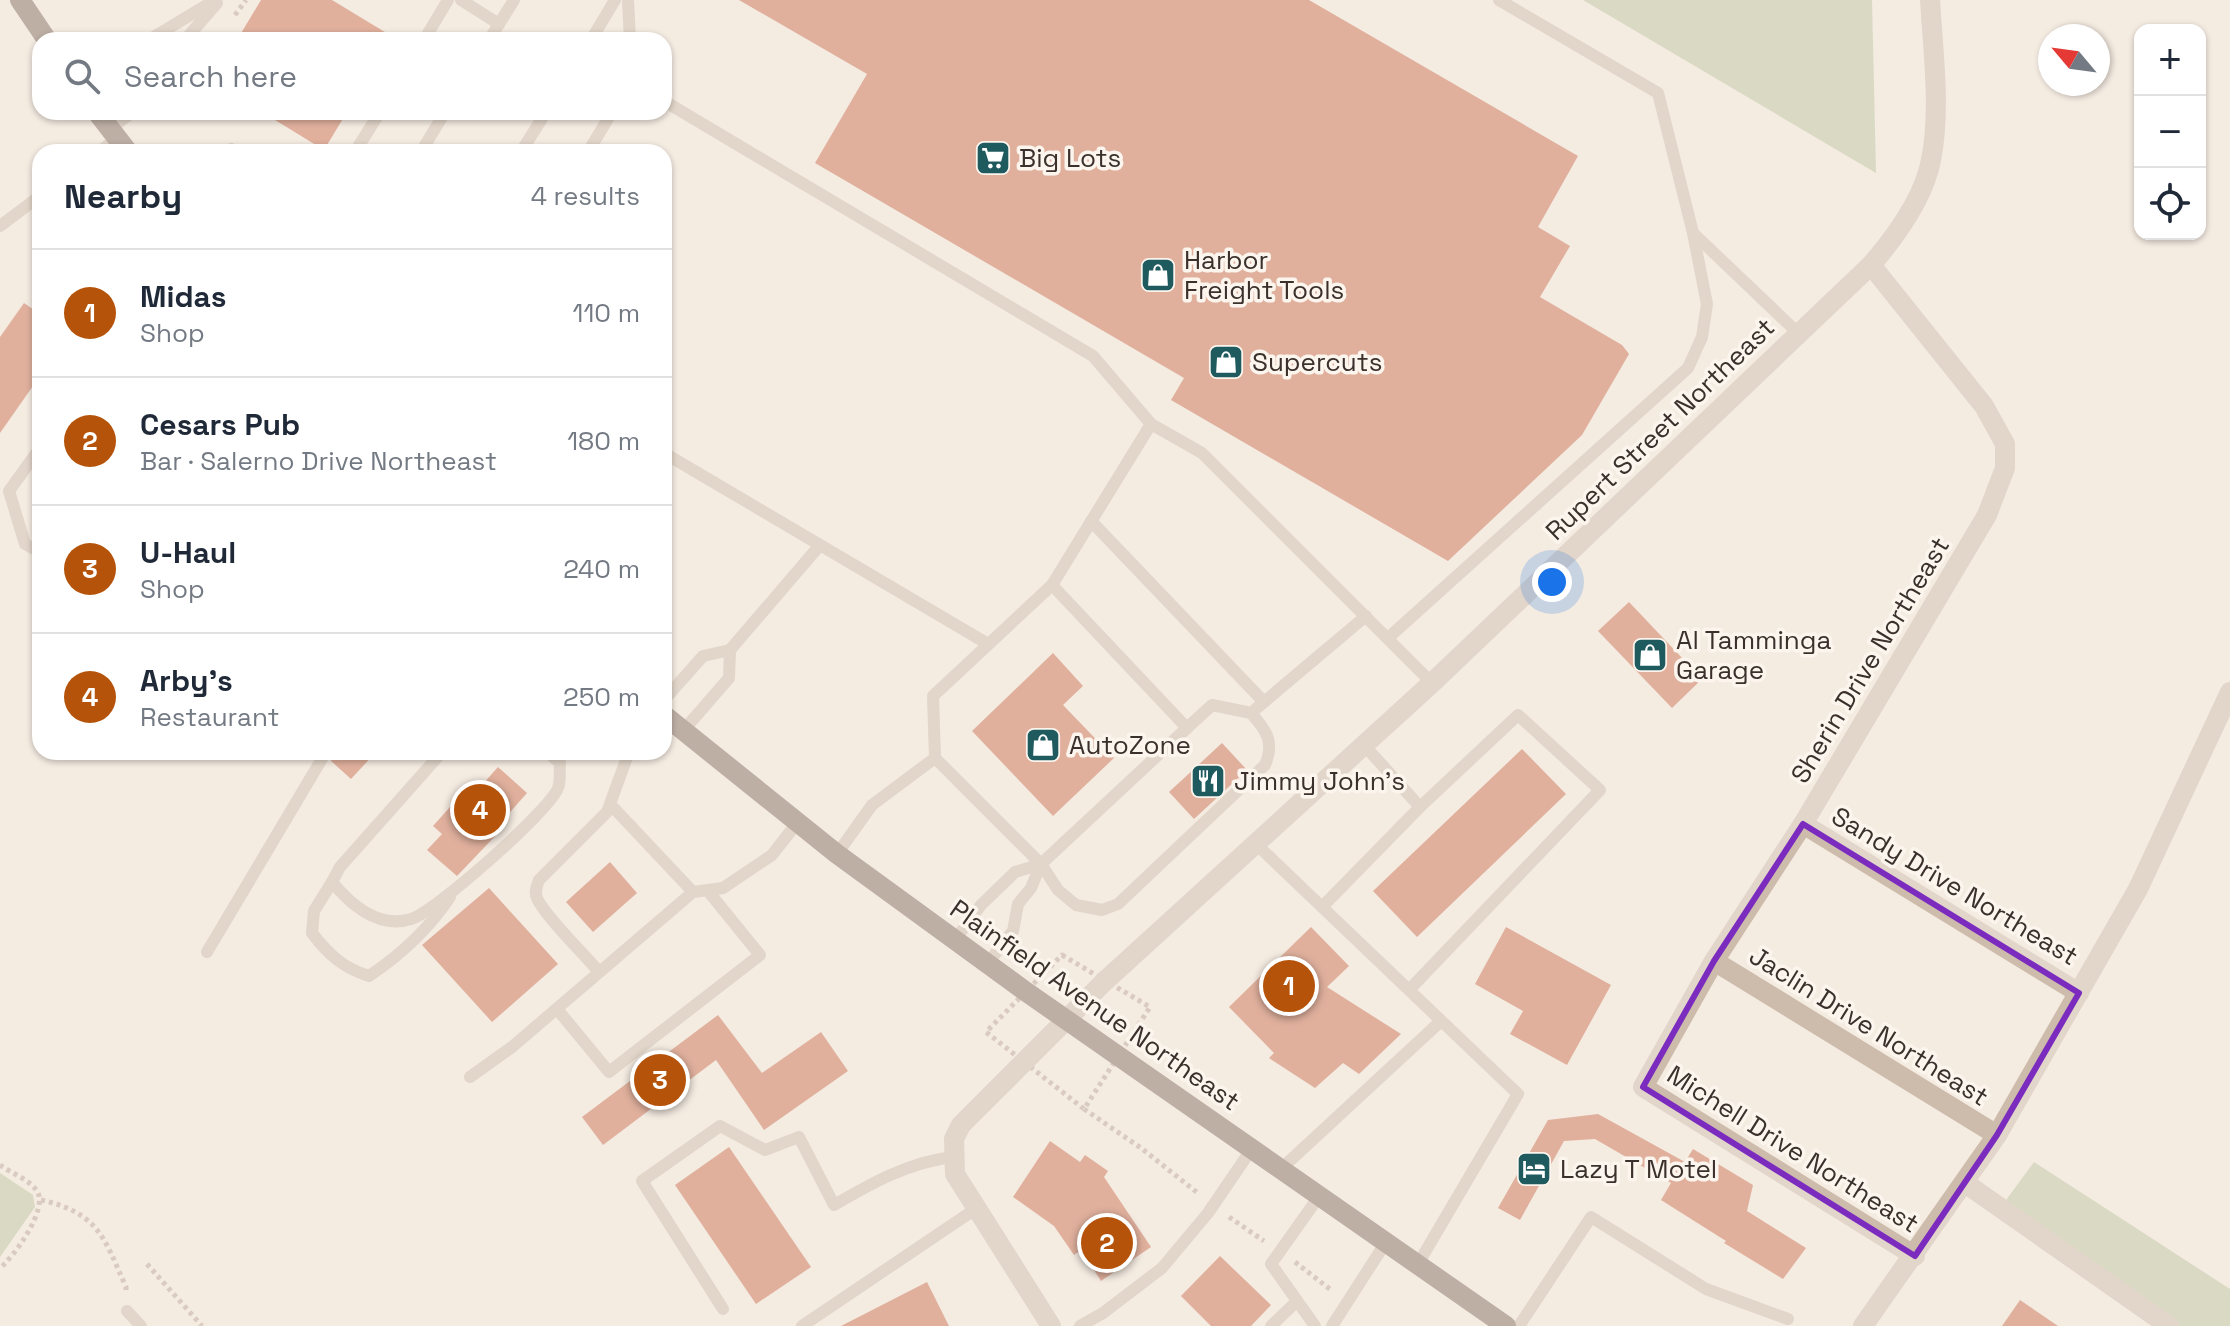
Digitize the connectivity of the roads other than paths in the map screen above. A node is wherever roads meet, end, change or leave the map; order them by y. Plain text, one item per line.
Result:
1 (20, 0) edge
2 (218, 0) edge
3 (448, 0) edge
4 (461, 0) edge
5 (514, 0) edge
6 (615, 0) edge
7 (628, 0) edge
8 (1499, 0) edge
9 (1930, 0) edge
10 (499, 24) junction
11 (42, 32) edge
12 (163, 32) edge
13 (192, 32) edge
14 (429, 32) edge
15 (494, 32) edge
16 (596, 32) edge
17 (630, 32) edge
18 (672, 106) edge
19 (103, 120) edge
20 (129, 120) edge
21 (375, 120) edge
22 (440, 120) edge
23 (541, 120) edge
24 (607, 120) edge
25 (118, 140) edge
26 (360, 144) edge
27 (426, 144) edge
28 (526, 144) edge
29 (593, 144) edge
30 (32, 202) edge
31 (0, 226) edge
32 (1693, 233) junction
33 (1871, 265) junction
34 (1798, 333) junction
35 (1151, 424) junction
36 (32, 457) edge
37 (672, 458) edge
38 (5, 488) edge
39 (1091, 521) junction
40 (820, 545) junction
41 (32, 548) edge
42 (1052, 585) junction
43 (1366, 616) junction
44 (1388, 638) junction
45 (988, 644) junction
46 (730, 650) junction
47 (1432, 683) junction
48 (672, 691) edge
49 (2230, 692) edge
50 (1264, 702) junction
51 (1251, 713) junction
52 (672, 722) edge
53 (1187, 728) junction
54 (683, 731) junction
55 (1364, 745) junction
56 (935, 758) junction
57 (321, 760) edge
58 (435, 760) edge
59 (556, 760) edge
60 (626, 760) edge
61 (611, 805) junction
62 (1420, 807) junction
63 (797, 823) junction
64 (1803, 824) junction
65 (1256, 844) junction
66 (837, 854) junction
67 (1041, 864) junction
68 (332, 882) junction
69 (454, 890) junction
70 (708, 891) junction
71 (693, 892) junction
72 (1322, 907) junction
73 (955, 940) junction
74 (207, 952) dead end
75 (1714, 961) junction
76 (988, 963) junction
77 (599, 972) junction
78 (1410, 989) junction
79 (2079, 993) junction
80 (557, 1009) junction
81 (1066, 1019) junction
82 (1441, 1021) junction
83 (470, 1077) dead end
84 (1643, 1087) joint
85 (1997, 1135) junction
86 (1253, 1147) junction
87 (953, 1157) junction
88 (1282, 1168) junction
89 (1965, 1183) junction
90 (1320, 1195) junction
91 (977, 1208) junction
92 (1386, 1242) junction
93 (1915, 1256) junction
94 (1418, 1264) junction
95 (1297, 1301) junction
96 (723, 1309) dead end
97 (127, 1311) road end
98 (1788, 1319) dead end
99 (141, 1326) edge
100 (802, 1326) edge
101 (1051, 1326) edge
102 (1080, 1326) edge
103 (1271, 1326) edge
104 (1315, 1326) edge
105 (1332, 1326) edge
106 (1506, 1326) edge
107 (1519, 1326) edge
108 (1863, 1326) edge
109 (2169, 1326) edge

1 - 11 main road
2 - 12 lane
2 - 13 lane
3 - 14 lane
4 - 10 lane
5 - 10 lane
6 - 16 lane
7 - 17 lane
8 - 32 lane
9 - 33 street, Rupert Street Northeast
10 - 15 lane
18 - 35 lane
19 - 25 main road
20 - 25 lane
21 - 26 lane
22 - 27 lane
23 - 28 lane
24 - 29 lane
30 - 31 lane
32 - 34 lane
32 - 44 lane
33 - 34 street, Rupert Street Northeast
33 - 64 street, Sherin Drive Northeast
34 - 47 street, Rupert Street Northeast
35 - 39 lane
35 - 43 lane
36 - 38 lane
37 - 40 lane
38 - 41 lane
39 - 42 lane
39 - 50 lane
40 - 45 lane
40 - 46 lane
42 - 45 lane
42 - 53 lane
43 - 44 lane
43 - 50 lane
44 - 47 lane
45 - 56 lane
46 - 48 lane
46 - 54 lane
47 - 55 street, Rupert Street Northeast
49 - 79 street
50 - 51 lane
51 - 53 lane
51 - 67 lane
52 - 54 main road, Plainfield Avenue Northeast
53 - 67 lane
54 - 63 main road, Plainfield Avenue Northeast
55 - 62 lane
55 - 65 street, Rupert Street Northeast
56 - 66 lane
56 - 67 lane
57 - 74 lane
58 - 68 lane
59 - 69 lane
60 - 61 lane
61 - 71 lane
61 - 77 lane
62 - 72 lane
62 - 78 lane
63 - 66 main road, Plainfield Avenue Northeast
63 - 70 lane
64 - 75 street, Sherin Drive Northeast
64 - 79 street, Sandy Drive Northeast
65 - 72 lane
65 - 81 street, Rupert Street Northeast
66 - 73 main road, Plainfield Avenue Northeast
67 - 73 lane
67 - 76 lane
68 - 69 lane
68 - 69 lane
70 - 71 lane
70 - 80 lane
71 - 77 lane
72 - 78 lane
73 - 76 main road, Plainfield Avenue Northeast
75 - 84 street, Sherin Drive Northeast
75 - 85 street, Jaclin Drive Northeast
76 - 81 main road, Plainfield Avenue Northeast
77 - 80 lane
78 - 82 lane
79 - 85 street
80 - 83 lane
81 - 86 main road, Plainfield Avenue Northeast
81 - 87 street, Rupert Street Northeast
82 - 88 lane
82 - 94 lane
84 - 93 street, Michell Drive Northeast
85 - 89 street
86 - 88 main road, Plainfield Avenue Northeast
86 - 102 lane
87 - 91 street
87 - 96 lane
88 - 90 main road, Plainfield Avenue Northeast
89 - 93 street
89 - 109 street
90 - 92 main road, Plainfield Avenue Northeast
90 - 95 lane
91 - 100 lane
91 - 101 street
92 - 94 main road, Plainfield Avenue Northeast
92 - 105 lane
93 - 108 street
94 - 106 main road, Plainfield Avenue Northeast
95 - 103 lane
95 - 104 lane
97 - 99 lane
98 - 107 lane

